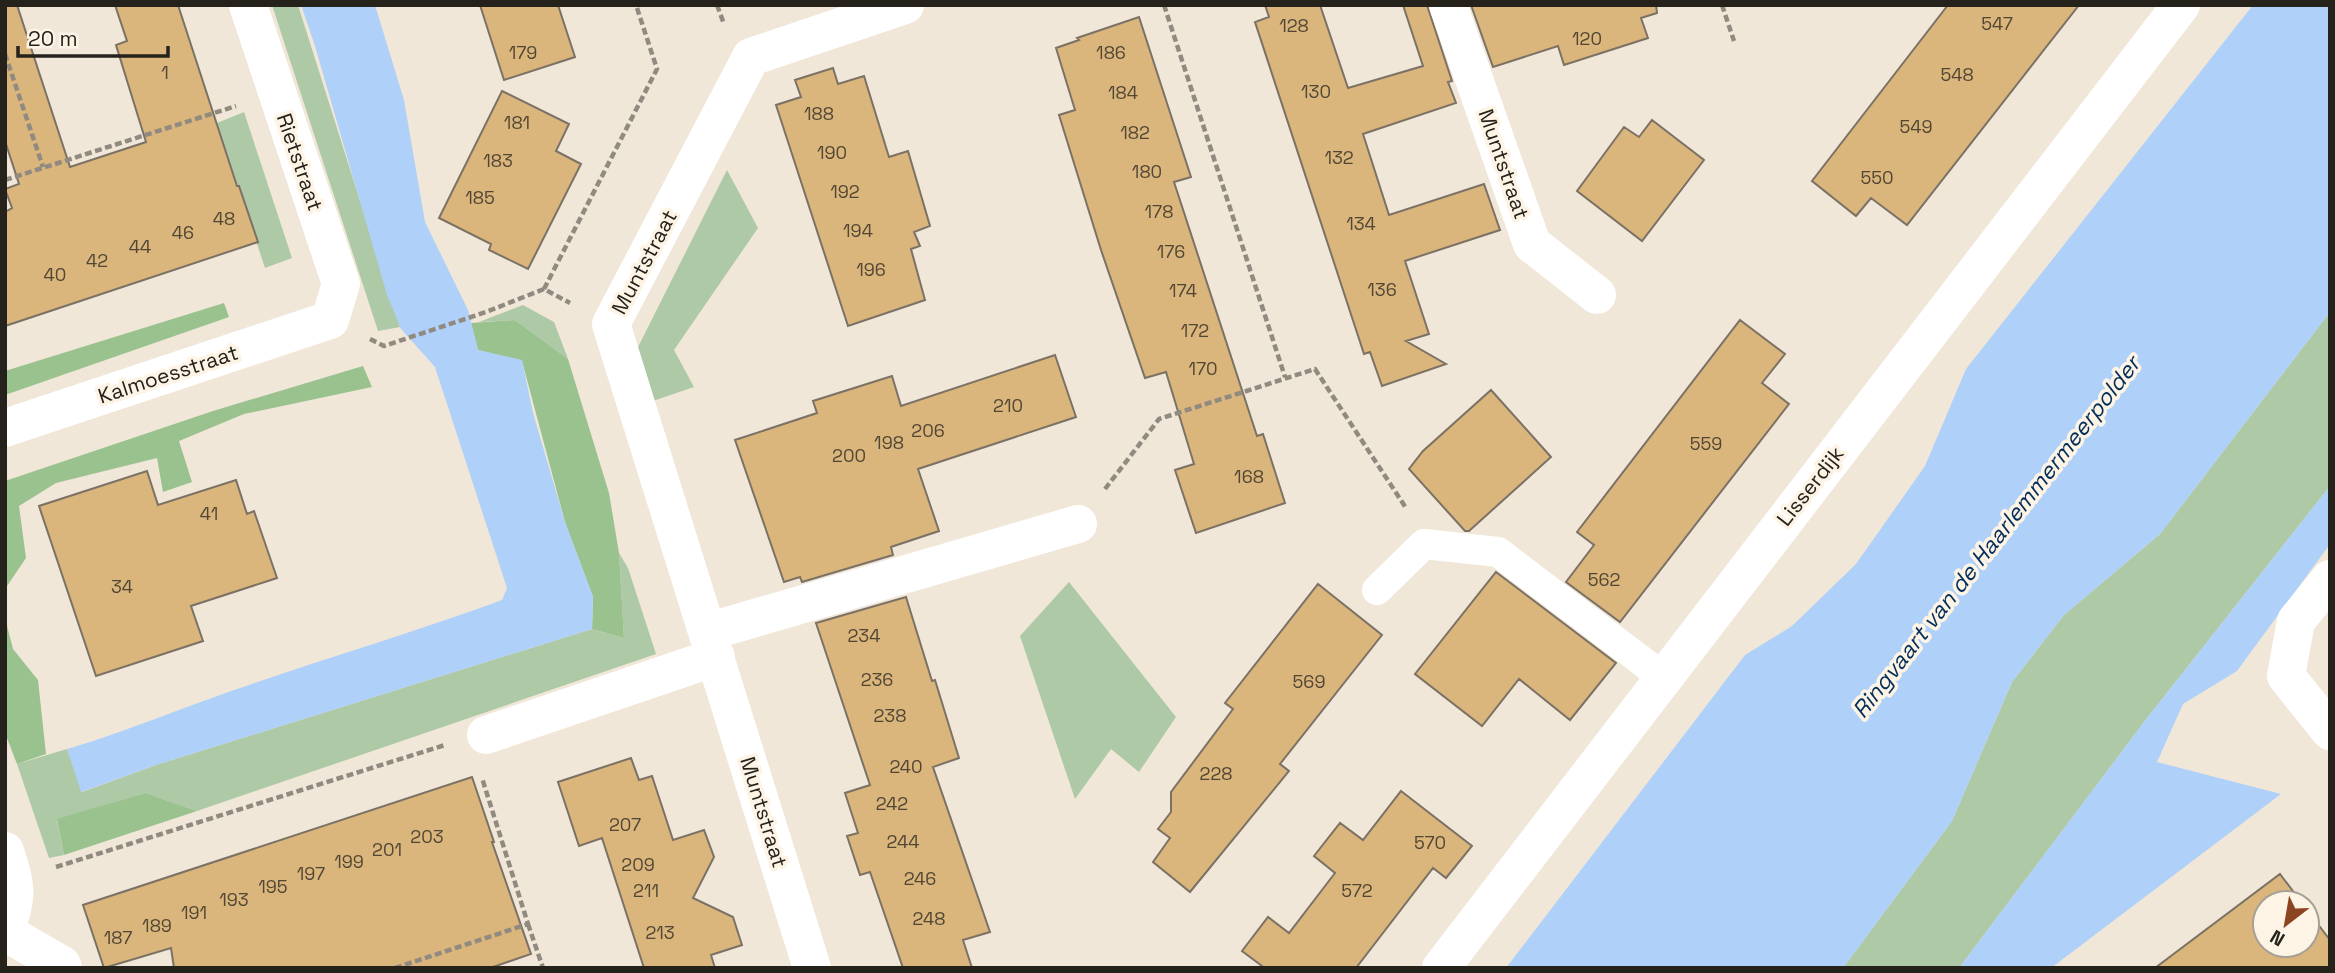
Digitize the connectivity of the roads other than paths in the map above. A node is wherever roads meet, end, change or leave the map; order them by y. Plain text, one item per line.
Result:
1 (248, 5) edge
2 (905, 5) edge
3 (1448, 5) edge
4 (2181, 5) edge
5 (1597, 295) dead end
6 (330, 320) joint
7 (5, 428) edge
8 (1079, 524) road end
9 (2330, 579) edge
10 (1377, 590) dead end
11 (712, 645) junction
12 (1663, 677) junction
13 (2330, 731) edge
14 (477, 736) road end
15 (10, 866) edge
16 (5, 931) edge
17 (63, 968) edge
18 (812, 968) edge
19 (1441, 968) edge

1 - 6 street, Rietstraat
2 - 11 street, Muntstraat
3 - 5 street, Muntstraat
4 - 12 street, Lisserdijk
6 - 7 street, Kalmoesstraat
8 - 11 street
9 - 13 street
10 - 12 lane
11 - 14 street
11 - 18 street, Muntstraat
12 - 19 street, Lisserdijk
15 - 16 street
16 - 17 street

